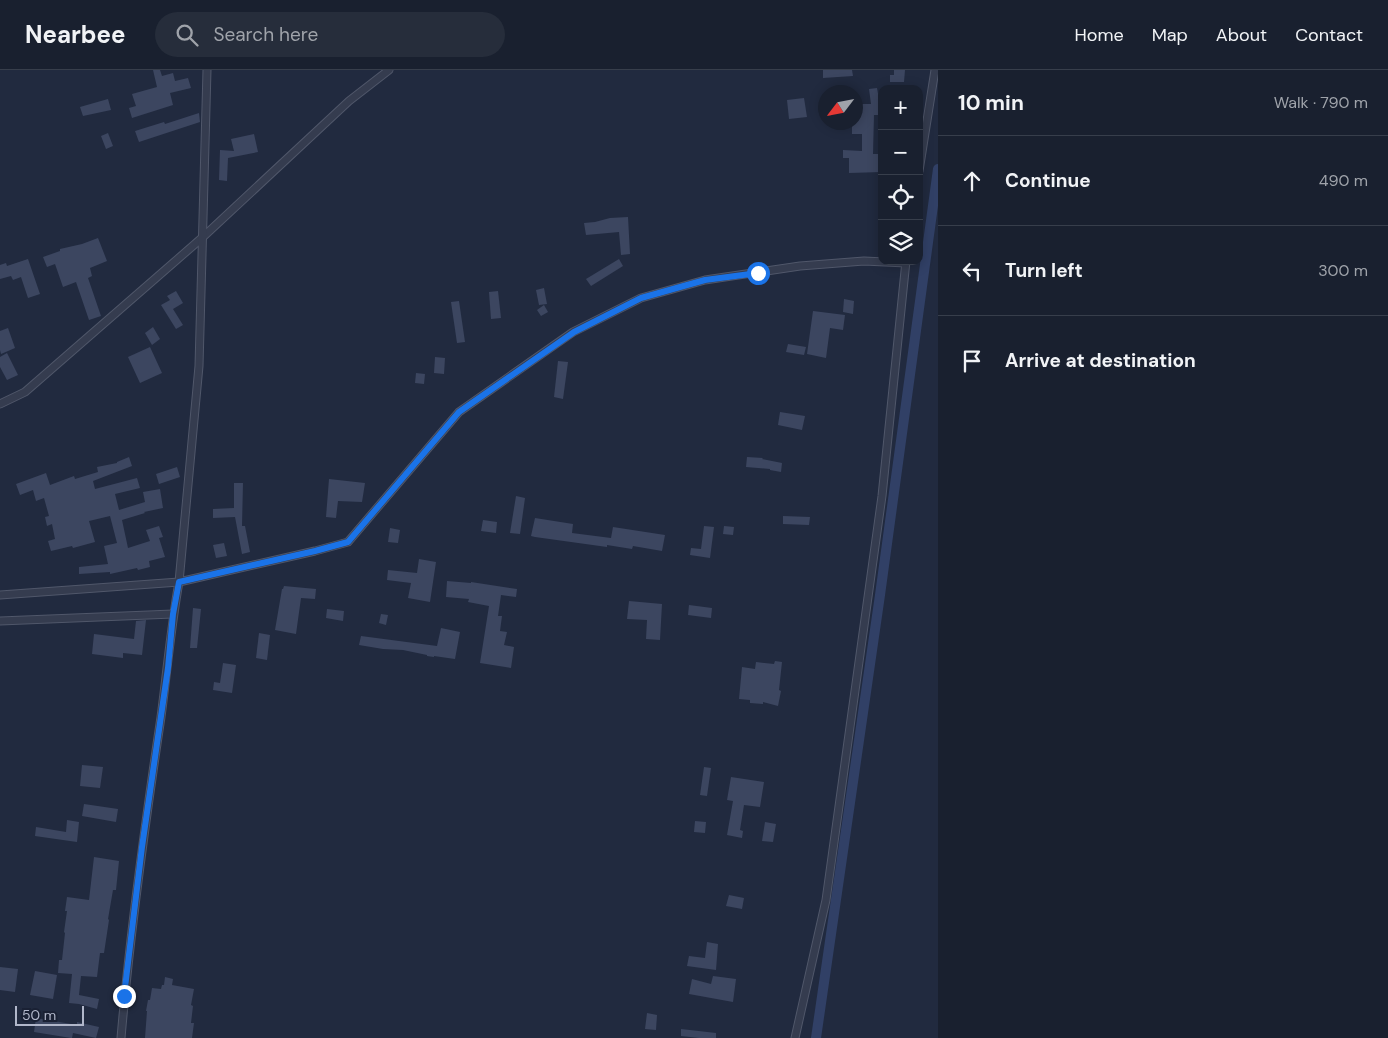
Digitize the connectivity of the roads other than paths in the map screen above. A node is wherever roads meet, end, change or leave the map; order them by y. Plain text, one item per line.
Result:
1 (207, 70) edge
2 (389, 70) edge
3 (935, 70) edge
4 (923, 146) edge
5 (203, 237) junction
6 (878, 261) edge
7 (906, 265) edge
8 (0, 404) edge
9 (179, 582) junction
10 (0, 595) edge
11 (173, 614) junction
12 (0, 620) edge
13 (121, 1038) edge
14 (795, 1038) edge

1 - 5 street
2 - 5 street
3 - 4 street
5 - 8 street
5 - 9 street
6 - 9 street
7 - 14 street
9 - 10 street
9 - 11 street
11 - 12 street
11 - 13 street

